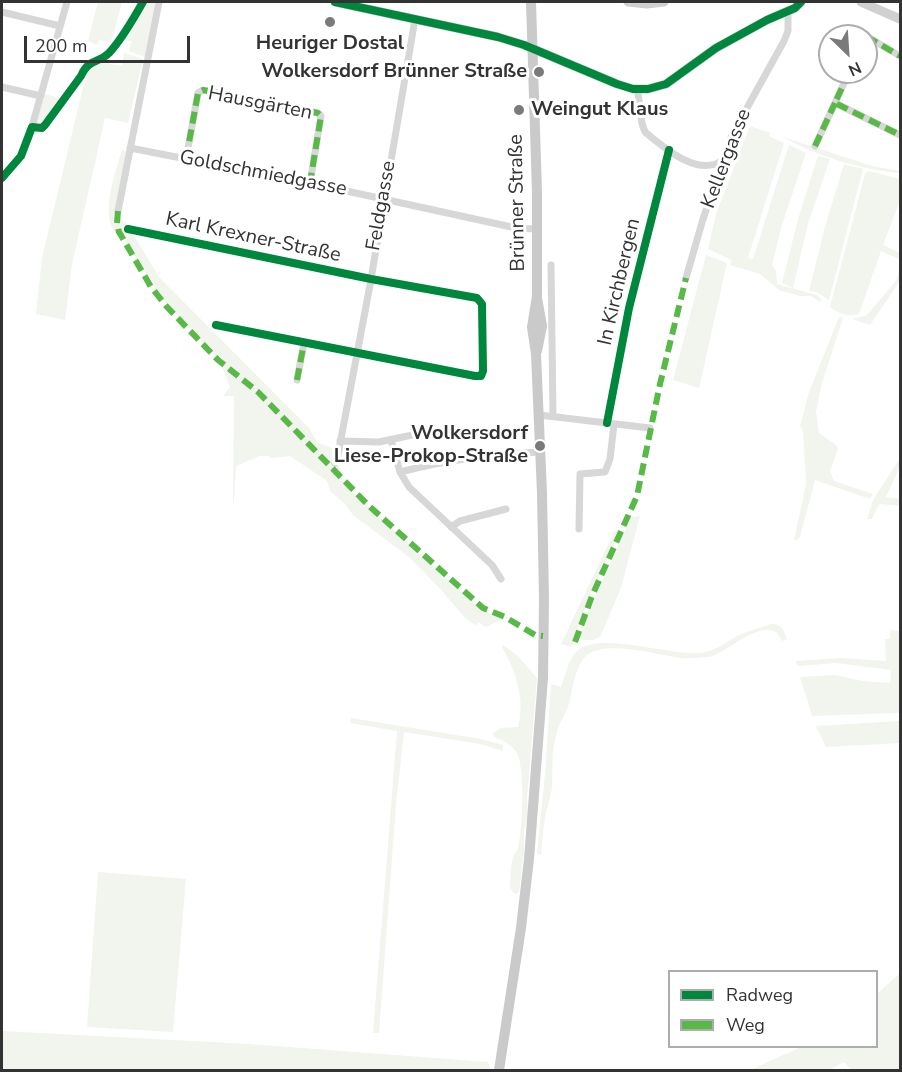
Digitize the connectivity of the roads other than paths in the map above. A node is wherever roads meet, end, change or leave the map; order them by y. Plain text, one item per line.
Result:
1 (67, 2) edge
2 (143, 2) edge
3 (159, 2) edge
4 (341, 2) edge
5 (531, 2) edge
6 (628, 2) edge
7 (664, 2) edge
8 (802, 2) edge
9 (861, 2) edge
10 (788, 11) junction
11 (2, 12) edge
12 (415, 19) junction
13 (900, 19) edge
14 (60, 26) junction
15 (878, 43) edge
16 (532, 49) junction
17 (900, 56) edge
18 (83, 71) dead end
19 (844, 84) edge
20 (2, 87) edge
21 (637, 90) junction
22 (41, 96) junction
23 (835, 103) junction
24 (900, 135) edge
25 (815, 146) dead end
26 (130, 148) junction
27 (669, 150) junction
28 (186, 159) junction
29 (723, 160) junction
30 (2, 178) edge
31 (310, 183) junction
32 (383, 200) junction
33 (118, 211) dead end
34 (128, 229) dead end
35 (537, 229) junction
36 (551, 265) dead end
37 (686, 278) dead end
38 (371, 279) junction
39 (216, 325) dead end
40 (304, 343) junction
41 (357, 353) junction
42 (297, 380) dead end
43 (539, 415) junction
44 (553, 416) junction
45 (611, 423) junction
46 (650, 428) dead end
47 (422, 433) dead end
48 (391, 440) junction
49 (340, 441) junction
50 (540, 452) junction
51 (335, 463) dead end
52 (400, 472) junction
53 (506, 509) dead end
54 (452, 527) junction
55 (579, 529) dead end
56 (501, 579) dead end
57 (499, 1071) edge

1 - 14 street
2 - 18 street
3 - 26 street
4 - 12 street
5 - 16 main road, Brünner Straße
6 - 7 street
8 - 10 street
9 - 13 street
10 - 21 street
10 - 29 street, Kellergasse
11 - 14 street
12 - 16 street
12 - 32 street, Feldgasse
14 - 22 street
15 - 17 street
16 - 21 street
16 - 35 main road, Brünner Straße
19 - 23 street
20 - 22 street
21 - 27 street
22 - 30 street
23 - 24 street
23 - 25 street
26 - 28 street, Goldschmiedgasse
26 - 33 street
27 - 29 street
27 - 45 street, In Kirchbergen
28 - 31 street, Goldschmiedgasse
28 - 31 street, Hausgärten
29 - 37 street, Kellergasse
31 - 32 street, Goldschmiedgasse
32 - 35 street, Goldschmiedgasse
32 - 38 street, Feldgasse
34 - 38 street, Karl Krexner-Straße
35 - 43 main road, Brünner Straße
36 - 44 street, Brünner Straße
38 - 41 street, Feldgasse
38 - 41 street, Karl Krexner-Straße
39 - 40 street
40 - 41 street
40 - 42 street
41 - 49 street, Feldgasse
43 - 44 street
43 - 50 main road, Brünner Straße
44 - 45 street
45 - 46 street
45 - 55 street, In Kirchbergen
47 - 48 street
48 - 49 street
48 - 52 street
49 - 51 street, Feldgasse
50 - 52 street
50 - 57 main road, Brünner Straße
52 - 54 street
53 - 54 street
54 - 56 street

